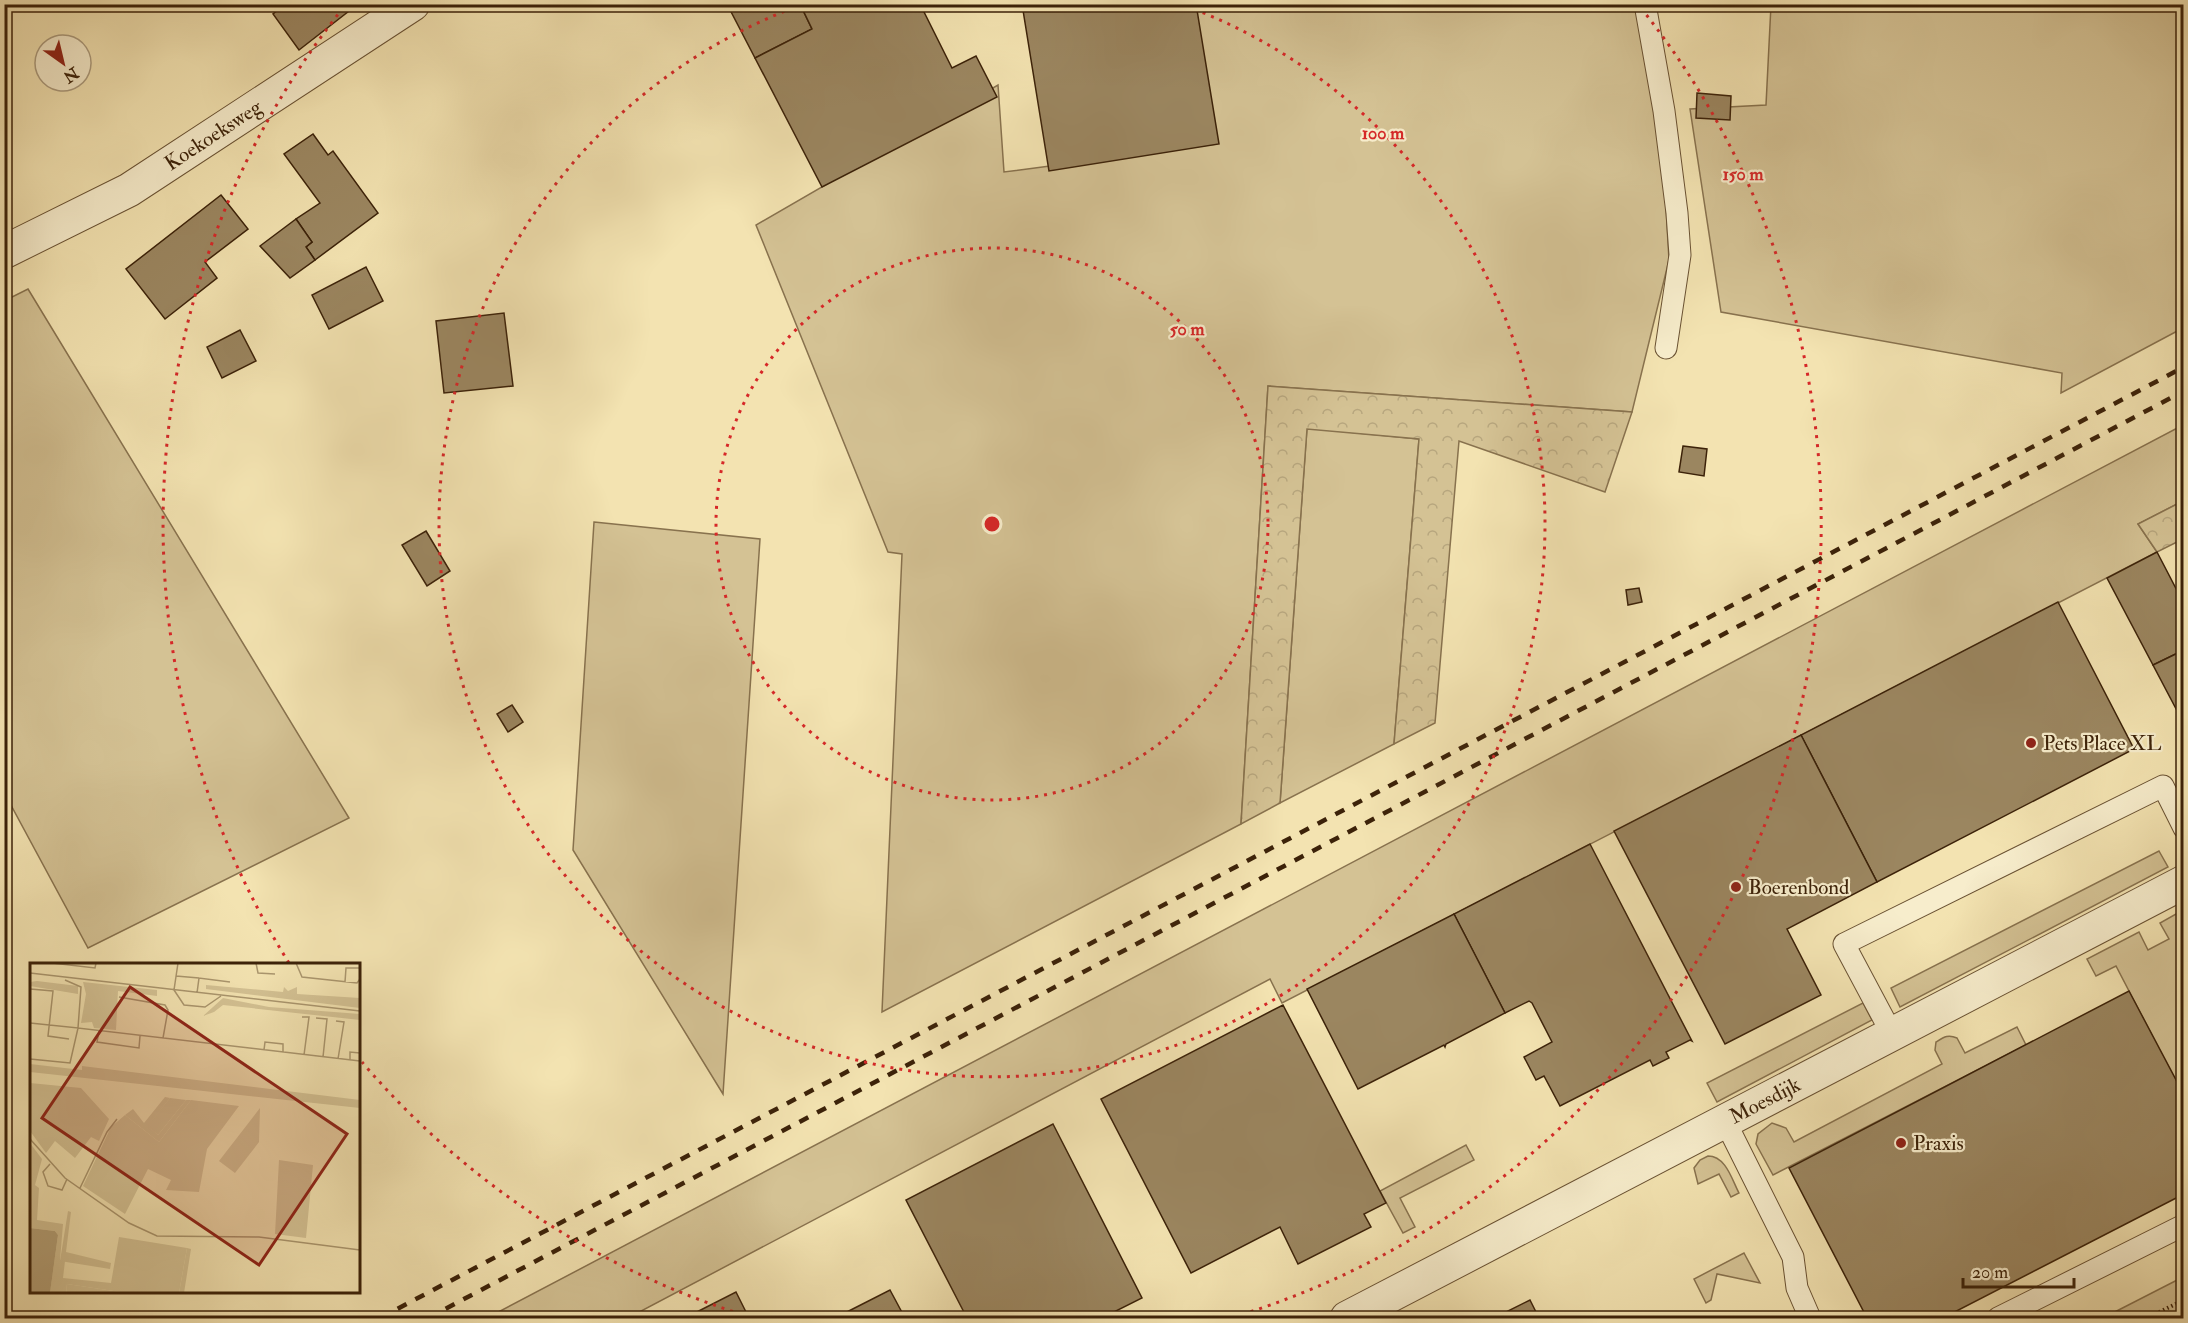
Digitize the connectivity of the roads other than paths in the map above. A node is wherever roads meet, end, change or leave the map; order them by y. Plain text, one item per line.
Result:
1 (412, 4) edge
2 (1645, 4) edge
3 (4, 252) edge
4 (1666, 348) dead end
5 (2184, 828) edge
6 (2184, 882) edge
7 (1893, 1036) junction
8 (1725, 1122) junction
9 (2184, 1226) edge
10 (1347, 1318) edge
11 (1810, 1318) edge
12 (1998, 1318) edge

1 - 3 street, Koekoeksweg
2 - 4 lane
5 - 7 lane
6 - 7 street, Moesdijk
7 - 8 street, Moesdijk
8 - 10 street, Moesdijk
8 - 11 lane
9 - 12 lane

